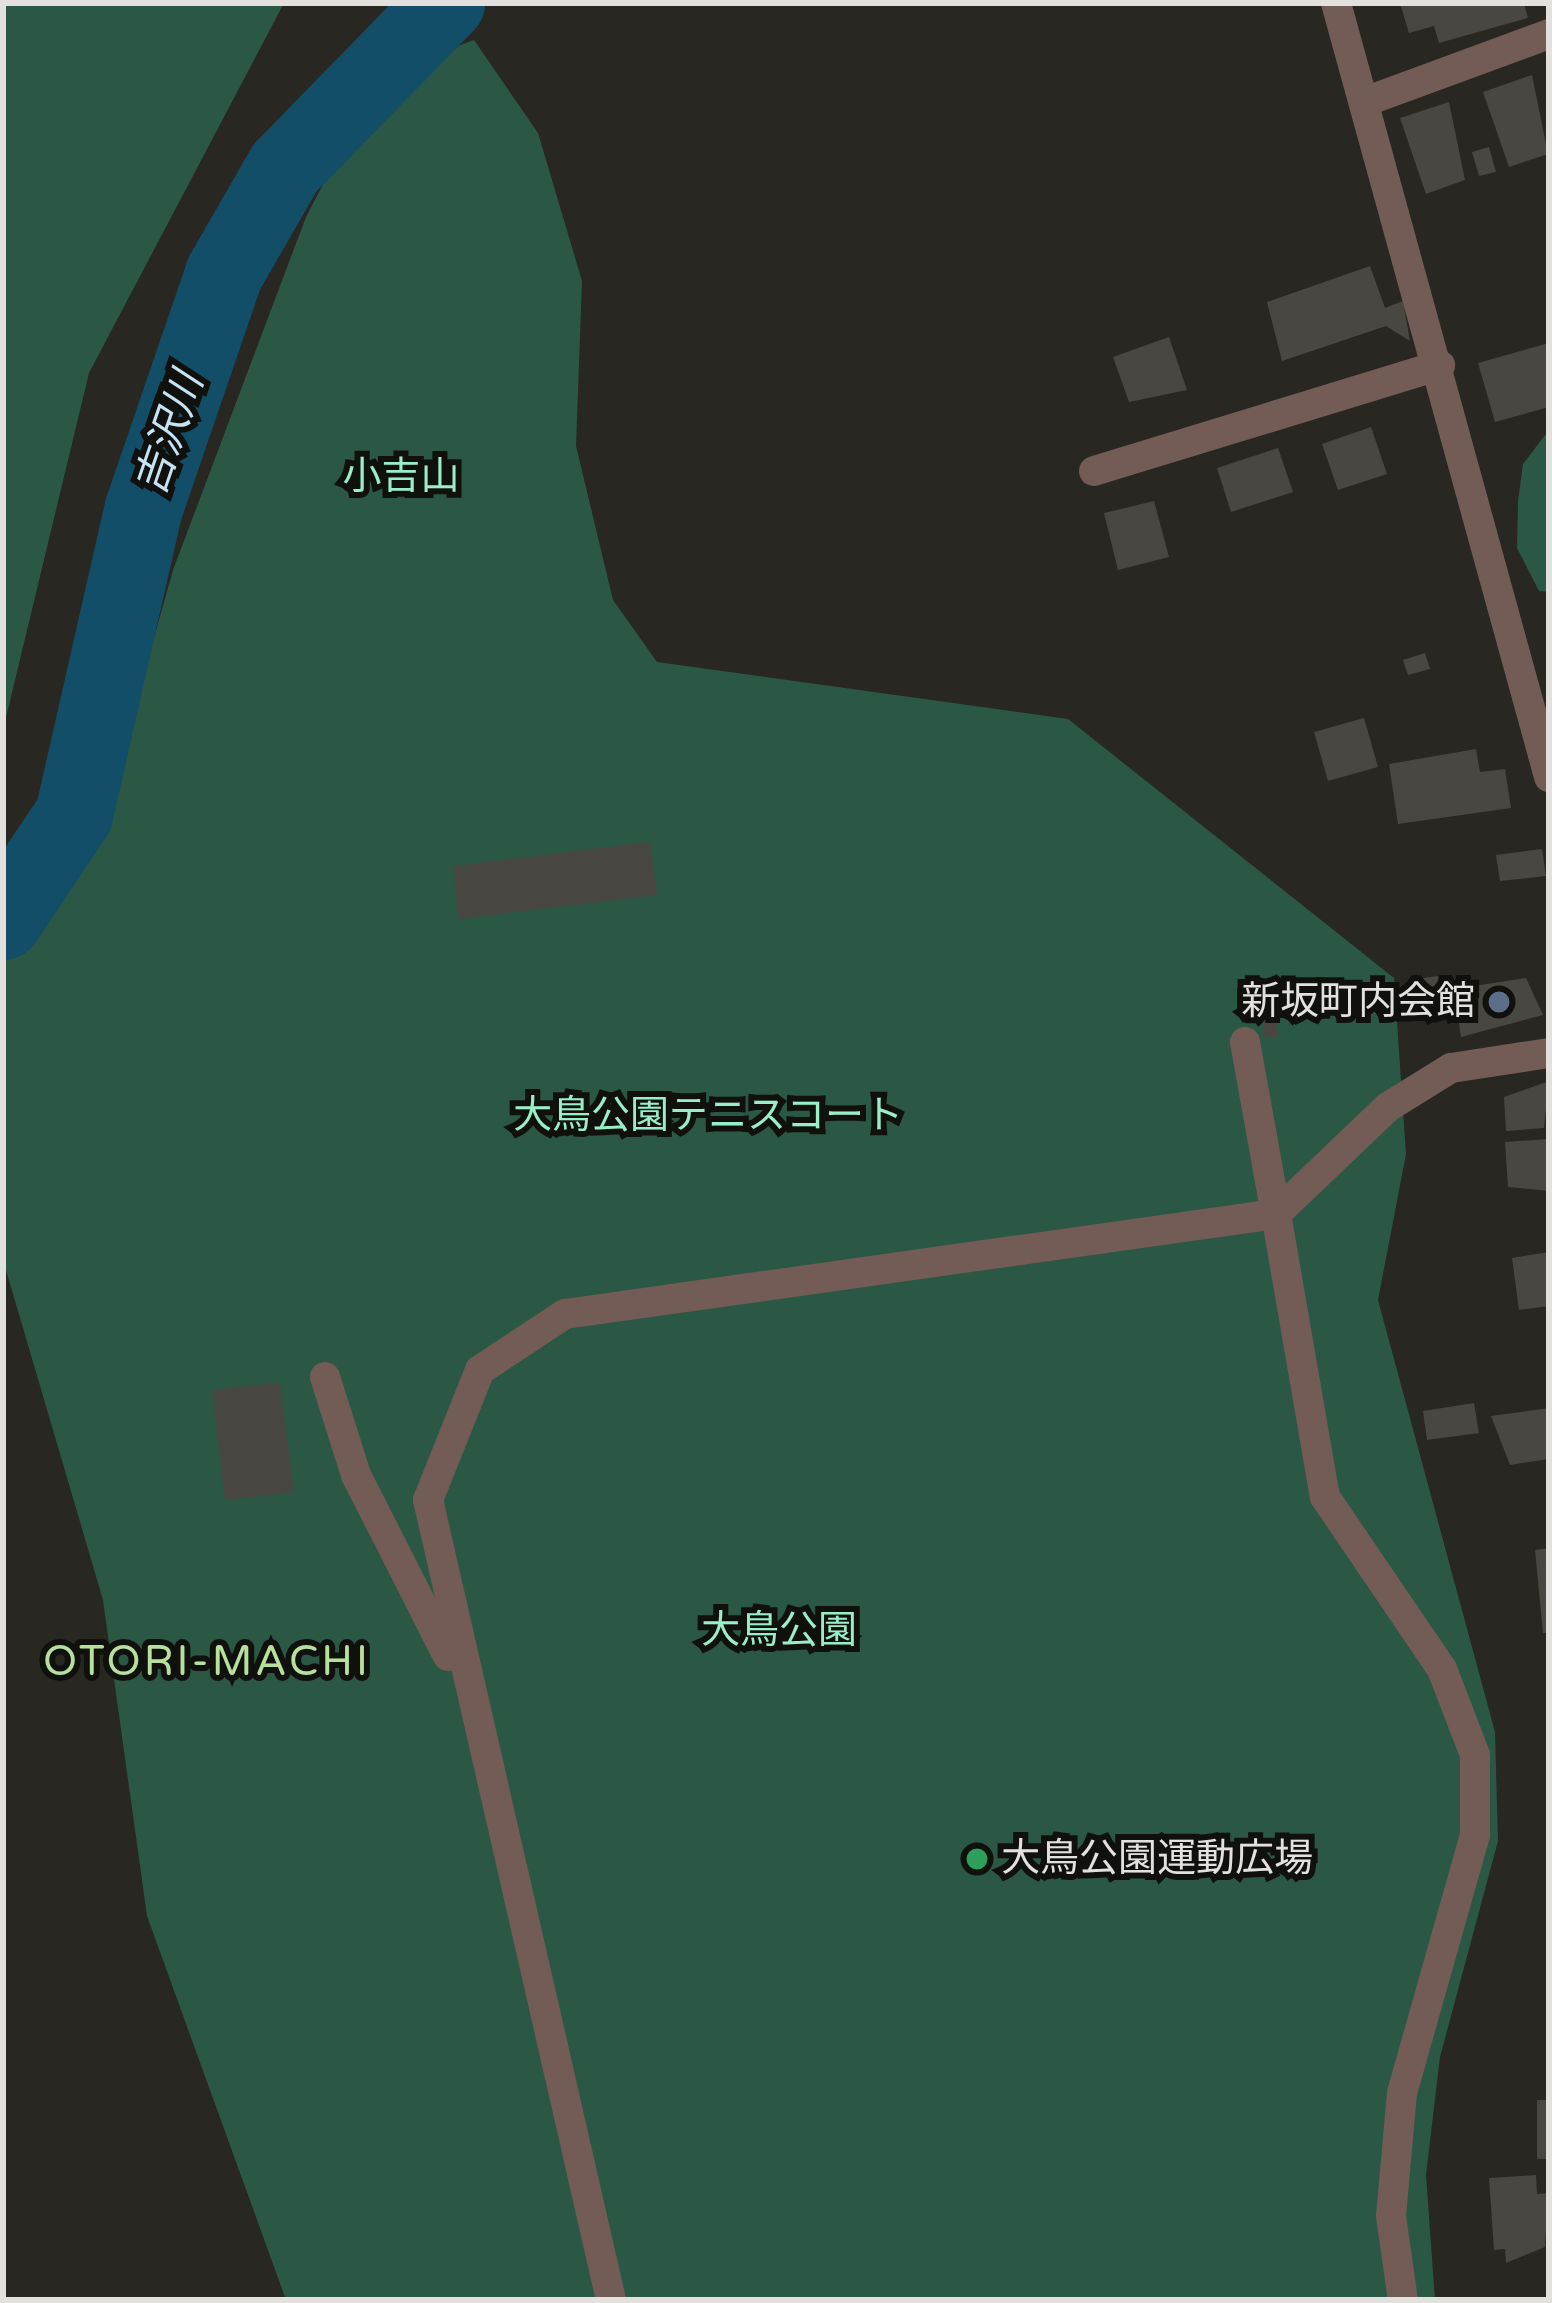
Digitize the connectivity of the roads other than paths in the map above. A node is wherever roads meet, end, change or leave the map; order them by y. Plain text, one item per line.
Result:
1 (1336, 3) edge
2 (1549, 34) edge
3 (1366, 101) junction
4 (1440, 365) junction
5 (1094, 471) dead end
6 (1549, 777) edge
7 (1245, 1042) dead end
8 (1549, 1053) edge
9 (1276, 1214) junction
10 (325, 1377) dead end
11 (466, 1694) junction
12 (611, 2300) edge
13 (1403, 2300) edge

1 - 3 street
2 - 3 street
3 - 4 street
4 - 5 street
4 - 6 street
7 - 9 street
8 - 9 street
9 - 11 street
9 - 13 street
10 - 11 street
11 - 12 street

